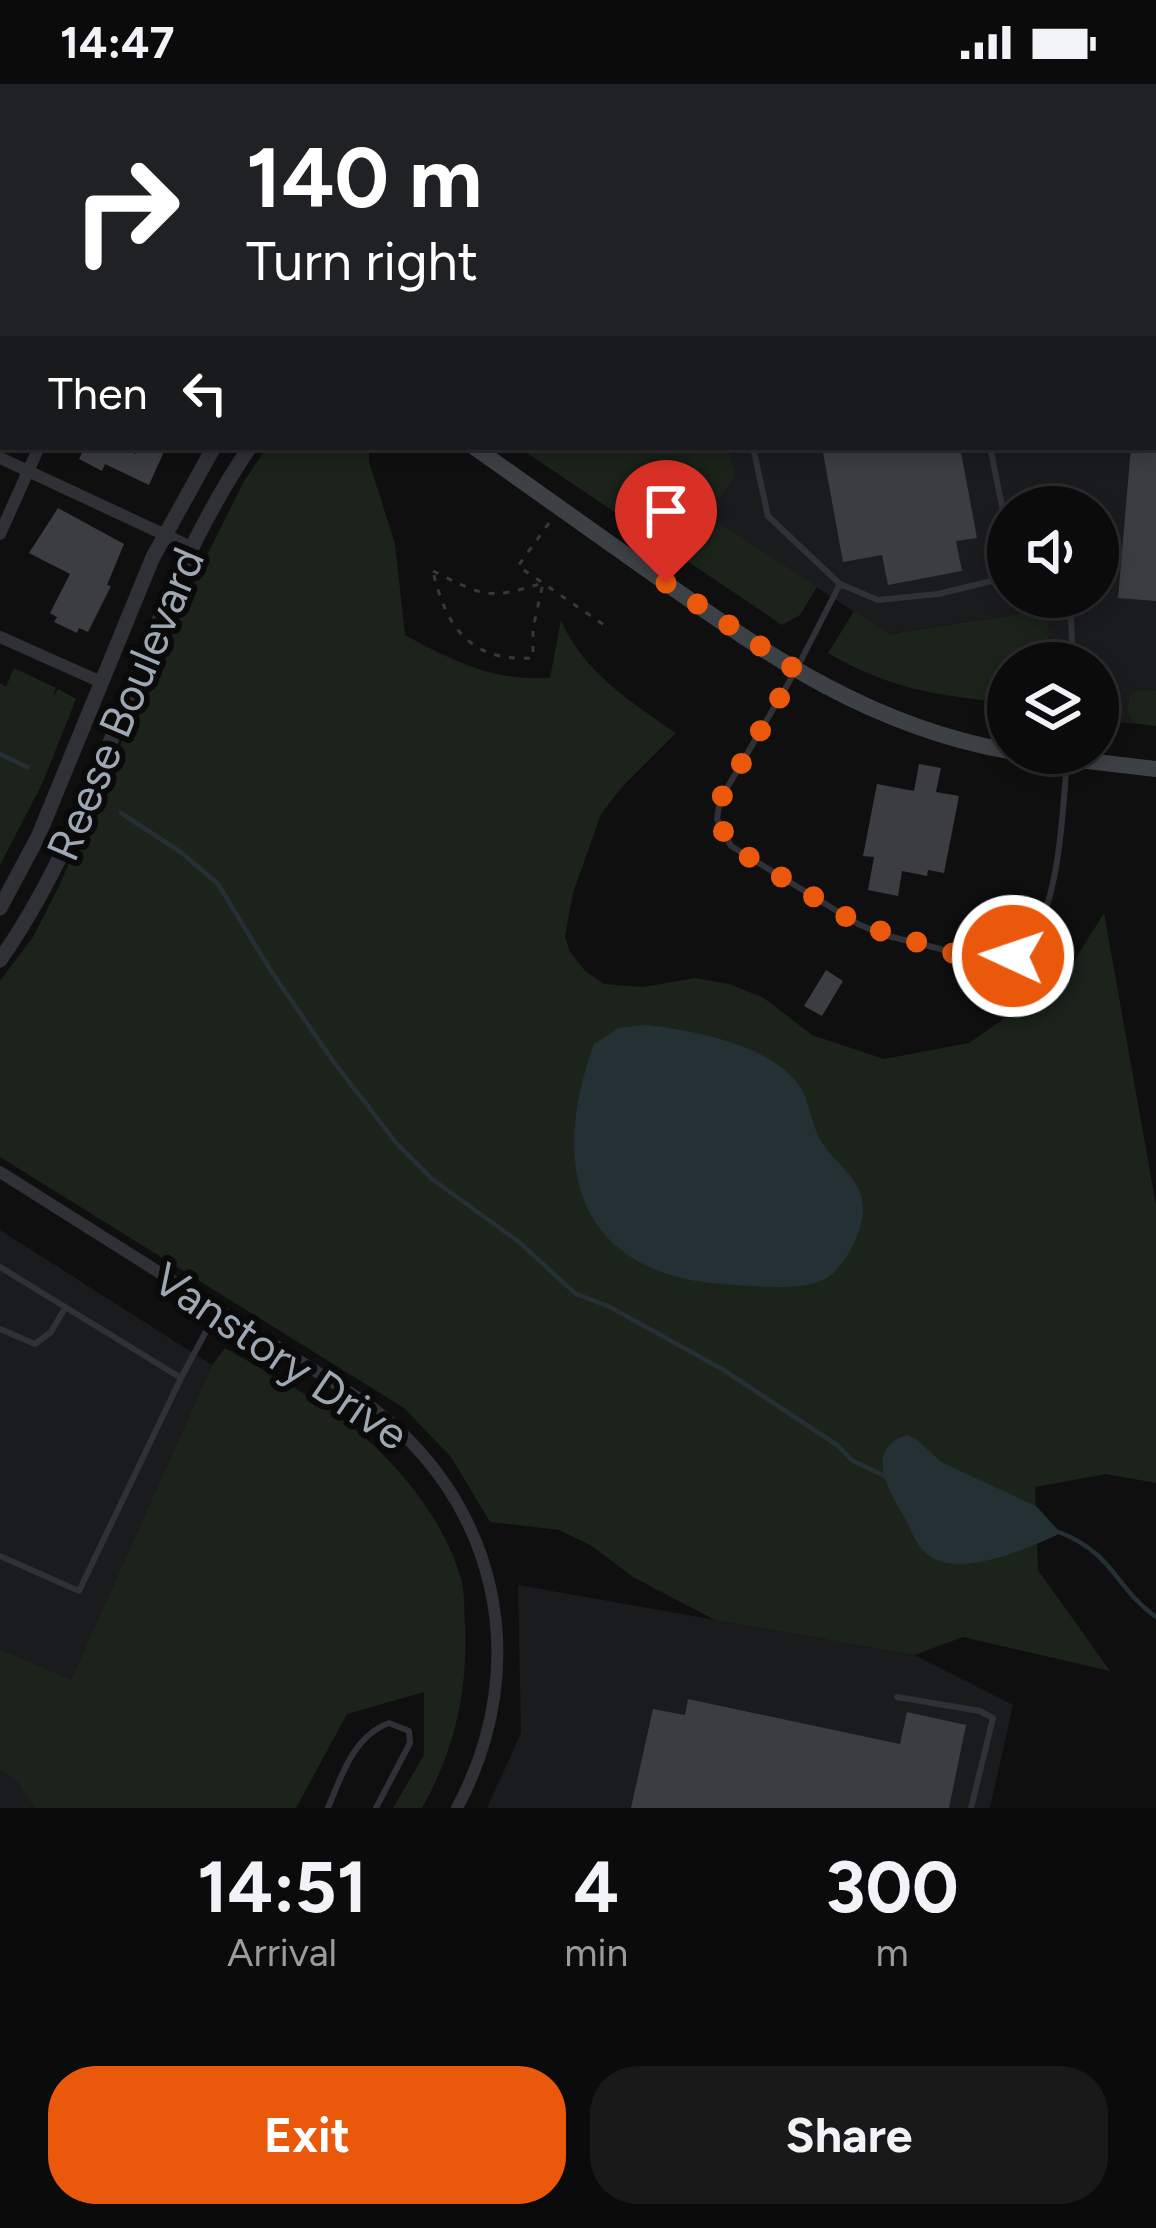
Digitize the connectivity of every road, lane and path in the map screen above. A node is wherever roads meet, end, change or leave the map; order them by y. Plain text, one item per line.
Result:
1 (38, 450) edge
2 (212, 450) edge
3 (248, 450) edge
4 (478, 450) edge
5 (755, 450) edge
6 (990, 450) edge
7 (0, 458) edge
8 (28, 471) junction
9 (997, 486) edge
10 (560, 508) junction
11 (0, 534) edge
12 (164, 534) junction
13 (191, 547) junction
14 (987, 582) edge
15 (543, 583) junction
16 (840, 584) junction
17 (607, 627) dead end
18 (0, 637) edge
19 (796, 670) junction
20 (101, 682) junction
21 (987, 745) edge
22 (1119, 764) edge
23 (1156, 769) edge
24 (1066, 774) edge
25 (0, 908) edge
26 (0, 960) edge
27 (0, 1172) edge
28 (0, 1267) edge
29 (66, 1307) junction
30 (218, 1309) junction
31 (0, 1329) edge
32 (181, 1378) junction
33 (0, 1556) edge
34 (897, 1697) dead end
35 (463, 1806) edge
36 (328, 1808) edge
37 (376, 1808) edge
38 (971, 1808) edge

1 - 8 street
2 - 12 street, Reese Boulevard
3 - 13 street, Reese Boulevard
4 - 10 main road
5 - 16 lane
6 - 9 lane
7 - 8 street
8 - 11 street
8 - 12 street
10 - 15 path
10 - 19 main road
12 - 13 street
12 - 20 street, Reese Boulevard
13 - 26 street, Reese Boulevard
14 - 16 lane
15 - 15 path
15 - 17 path
16 - 19 lane
18 - 20 street
19 - 21 main road
19 - 24 lane
20 - 25 street, Reese Boulevard
22 - 23 main road
27 - 30 street, Vanstory Drive
28 - 29 lane
29 - 31 lane
29 - 32 lane
30 - 32 lane
30 - 35 street, Vanstory Drive
32 - 33 lane
34 - 38 lane
36 - 37 lane

